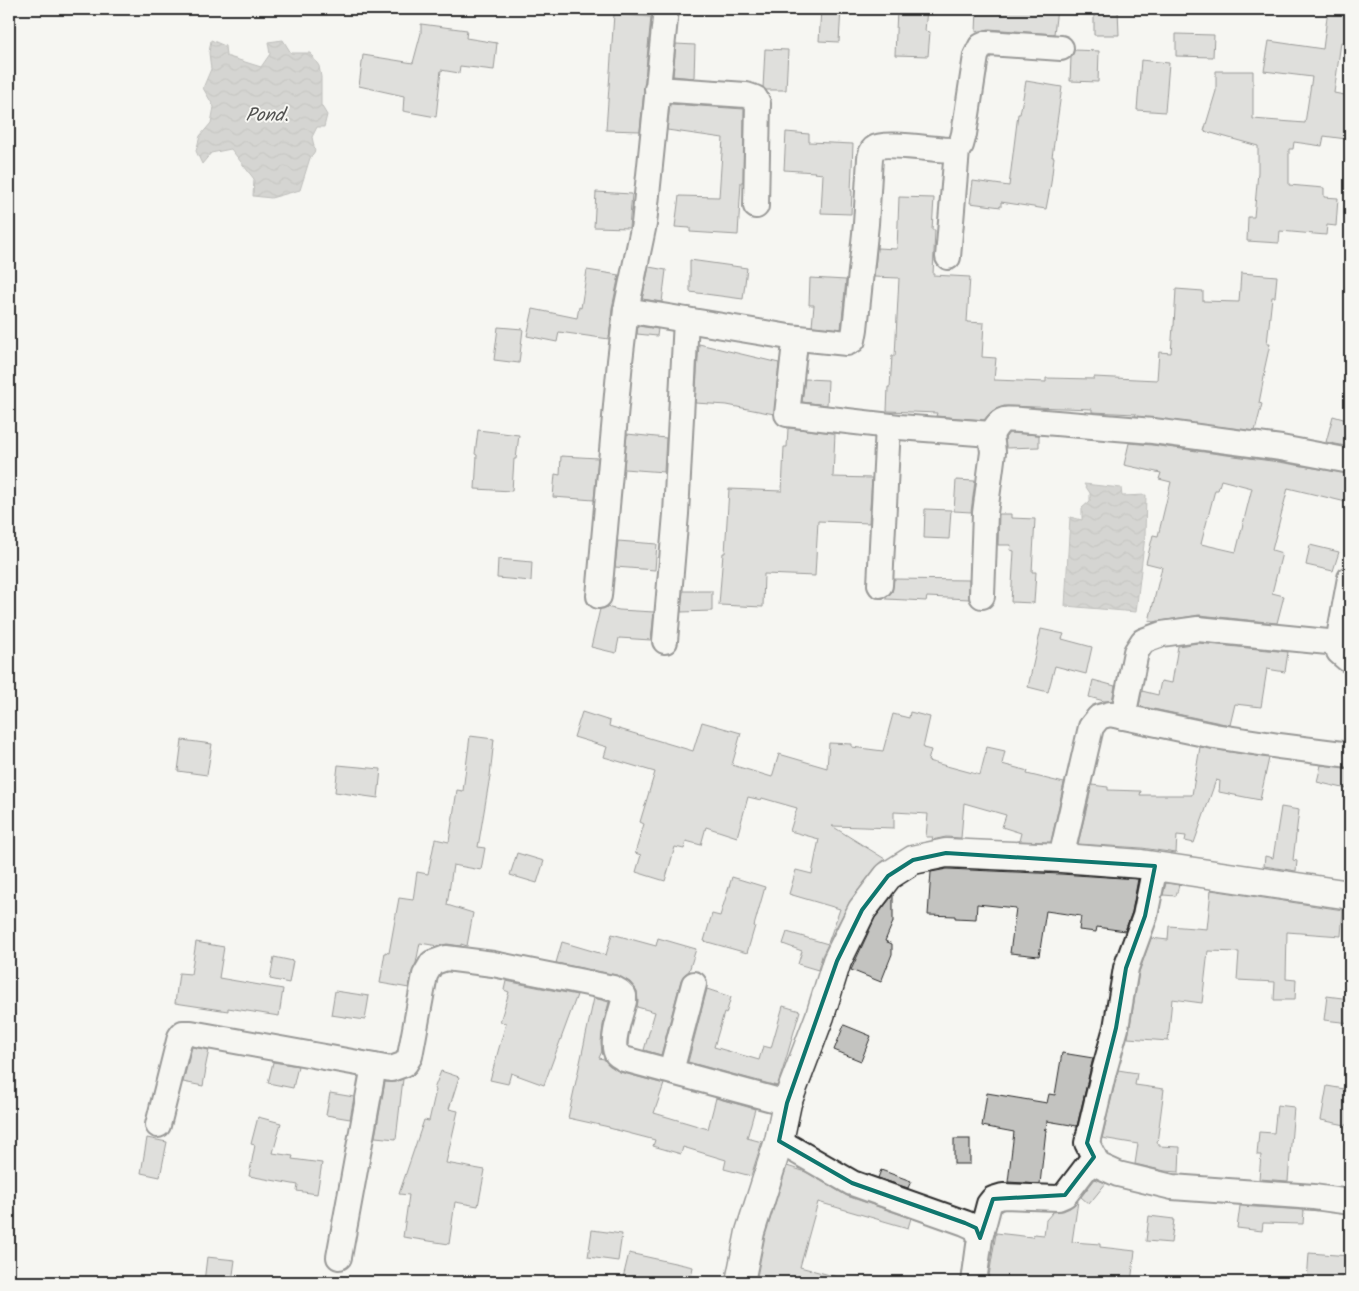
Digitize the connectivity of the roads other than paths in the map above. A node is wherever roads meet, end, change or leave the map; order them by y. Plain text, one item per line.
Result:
1 (666, 9) edge
2 (1060, 48) dead end
3 (657, 89) junction
4 (957, 150) junction
5 (756, 206) dead end
6 (948, 257) dead end
7 (626, 310) junction
8 (686, 320) junction
9 (789, 337) junction
10 (888, 426) junction
11 (991, 434) junction
12 (1350, 461) edge
13 (1350, 578) edge
14 (880, 585) dead end
15 (599, 596) dead end
16 (982, 596) dead end
17 (665, 641) dead end
18 (1344, 651) edge
19 (1123, 717) junction
20 (1350, 755) edge
21 (1061, 858) junction
22 (1155, 866) junction
23 (1350, 894) edge
24 (694, 984) dead end
25 (374, 1066) junction
26 (671, 1071) junction
27 (787, 1103) junction
28 (158, 1125) dead end
29 (779, 1141) junction
30 (1094, 1158) junction
31 (1350, 1202) edge
32 (980, 1238) junction
33 (339, 1257) dead end
34 (740, 1282) edge
35 (974, 1282) edge

1 - 3 street
2 - 4 street
3 - 5 street
3 - 7 street
4 - 6 street
4 - 9 street
7 - 8 street
7 - 15 street
8 - 9 street
8 - 17 street
9 - 10 street
10 - 11 street
10 - 14 street
11 - 12 street
11 - 16 street
13 - 18 street
18 - 19 street
19 - 20 street
19 - 21 street
21 - 22 street
21 - 27 street
22 - 23 street
22 - 30 street
24 - 26 street
25 - 26 street
25 - 28 street
25 - 33 street
26 - 27 street
27 - 29 street
29 - 32 street
29 - 34 street
30 - 31 street
30 - 32 street
32 - 35 street

